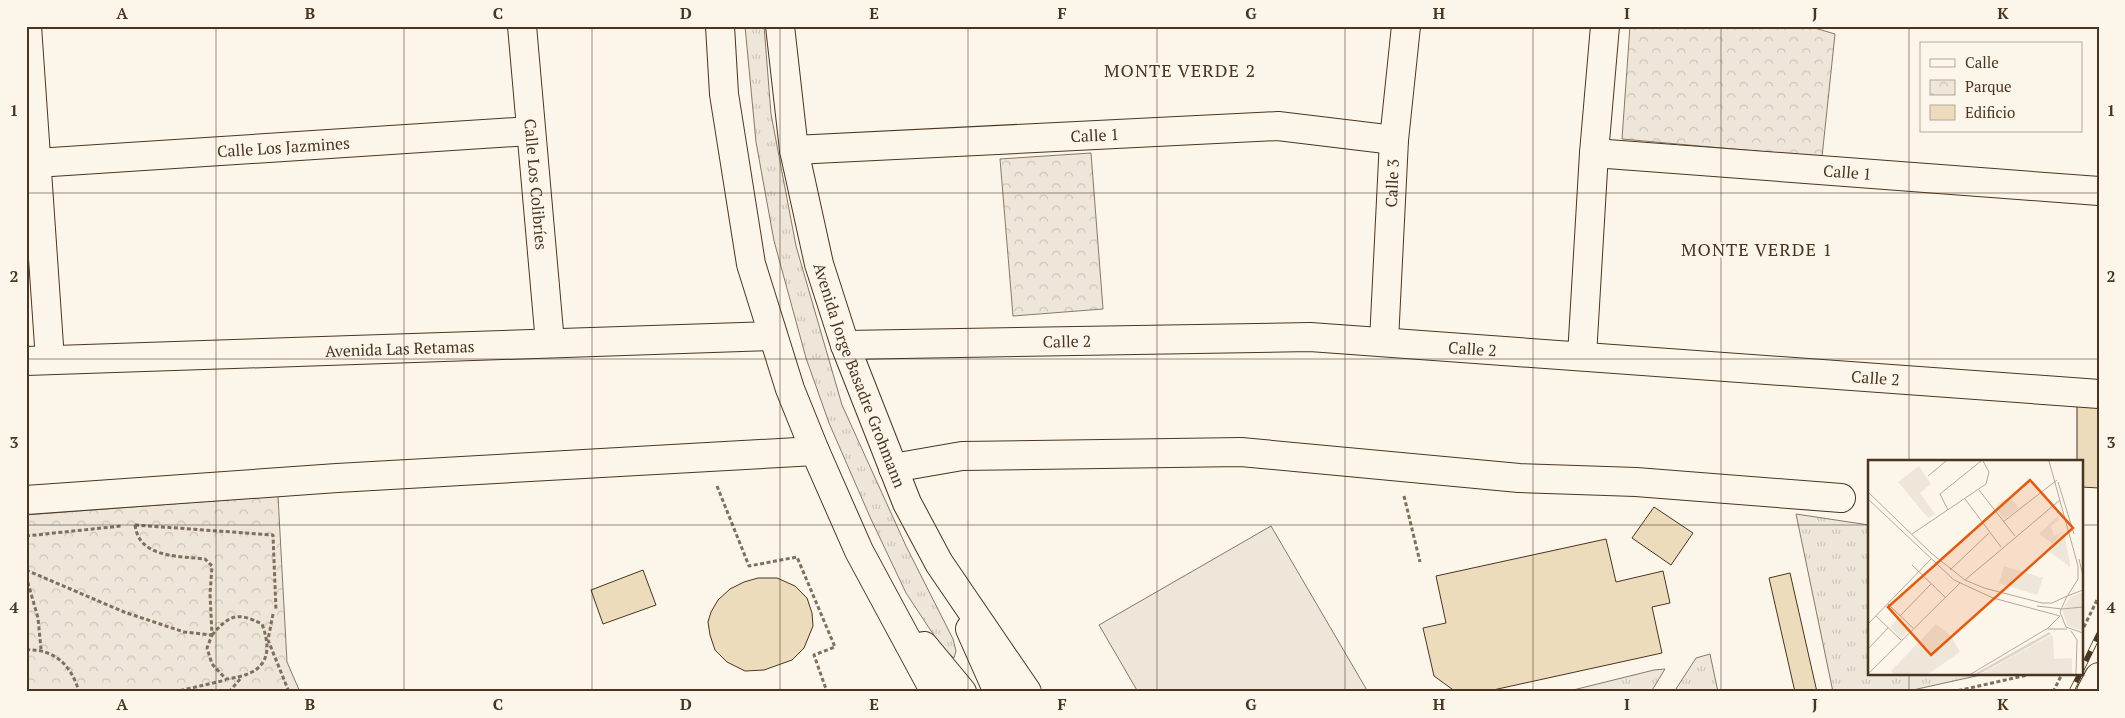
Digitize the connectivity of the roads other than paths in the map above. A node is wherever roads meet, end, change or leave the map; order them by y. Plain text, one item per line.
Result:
1 (27, 26) edge
2 (522, 26) edge
3 (720, 26) edge
4 (780, 26) edge
5 (1406, 26) edge
6 (1606, 26) edge
7 (530, 131) junction
8 (1394, 140) junction
9 (794, 150) junction
10 (1594, 153) junction
11 (36, 163) junction
12 (2099, 191) edge
13 (774, 336) junction
14 (1384, 341) junction
15 (550, 343) junction
16 (845, 346) junction
17 (1582, 356) junction
18 (38, 360) edge
19 (2099, 394) edge
20 (815, 451) junction
21 (894, 468) junction
22 (1841, 498) dead end
23 (26, 500) edge
24 (939, 562) junction
25 (886, 601) junction
26 (2099, 677) edge
27 (935, 692) edge
28 (962, 692) edge
29 (998, 692) edge
30 (1027, 692) edge
31 (2091, 692) edge

1 - 11 main road
2 - 7 main road, Calle Los Colibríes
3 - 13 main road
4 - 9 main road, Avenida Jorge Basadre Grohmann
5 - 8 main road, Calle 3
6 - 10 main road
7 - 11 main road, Calle Los Jazmines
7 - 15 main road, Calle Los Colibríes
8 - 9 main road, Calle 1
8 - 14 main road, Calle 3
9 - 16 main road, Avenida Jorge Basadre Grohmann
10 - 12 main road, Calle 1
10 - 17 main road
11 - 18 main road
13 - 15 main road, Avenida Las Retamas
13 - 20 main road
14 - 16 main road, Calle 2
14 - 17 main road, Calle 2
15 - 18 main road, Avenida Las Retamas
16 - 21 main road, Avenida Jorge Basadre Grohmann
17 - 19 main road, Calle 2
20 - 23 main road
20 - 25 main road
21 - 22 main road
21 - 24 main road, Avenida Jorge Basadre Grohmann
24 - 29 main road
24 - 30 main road, Avenida Jorge Basadre Grohmann
25 - 27 main road
25 - 28 main road
26 - 31 main road

